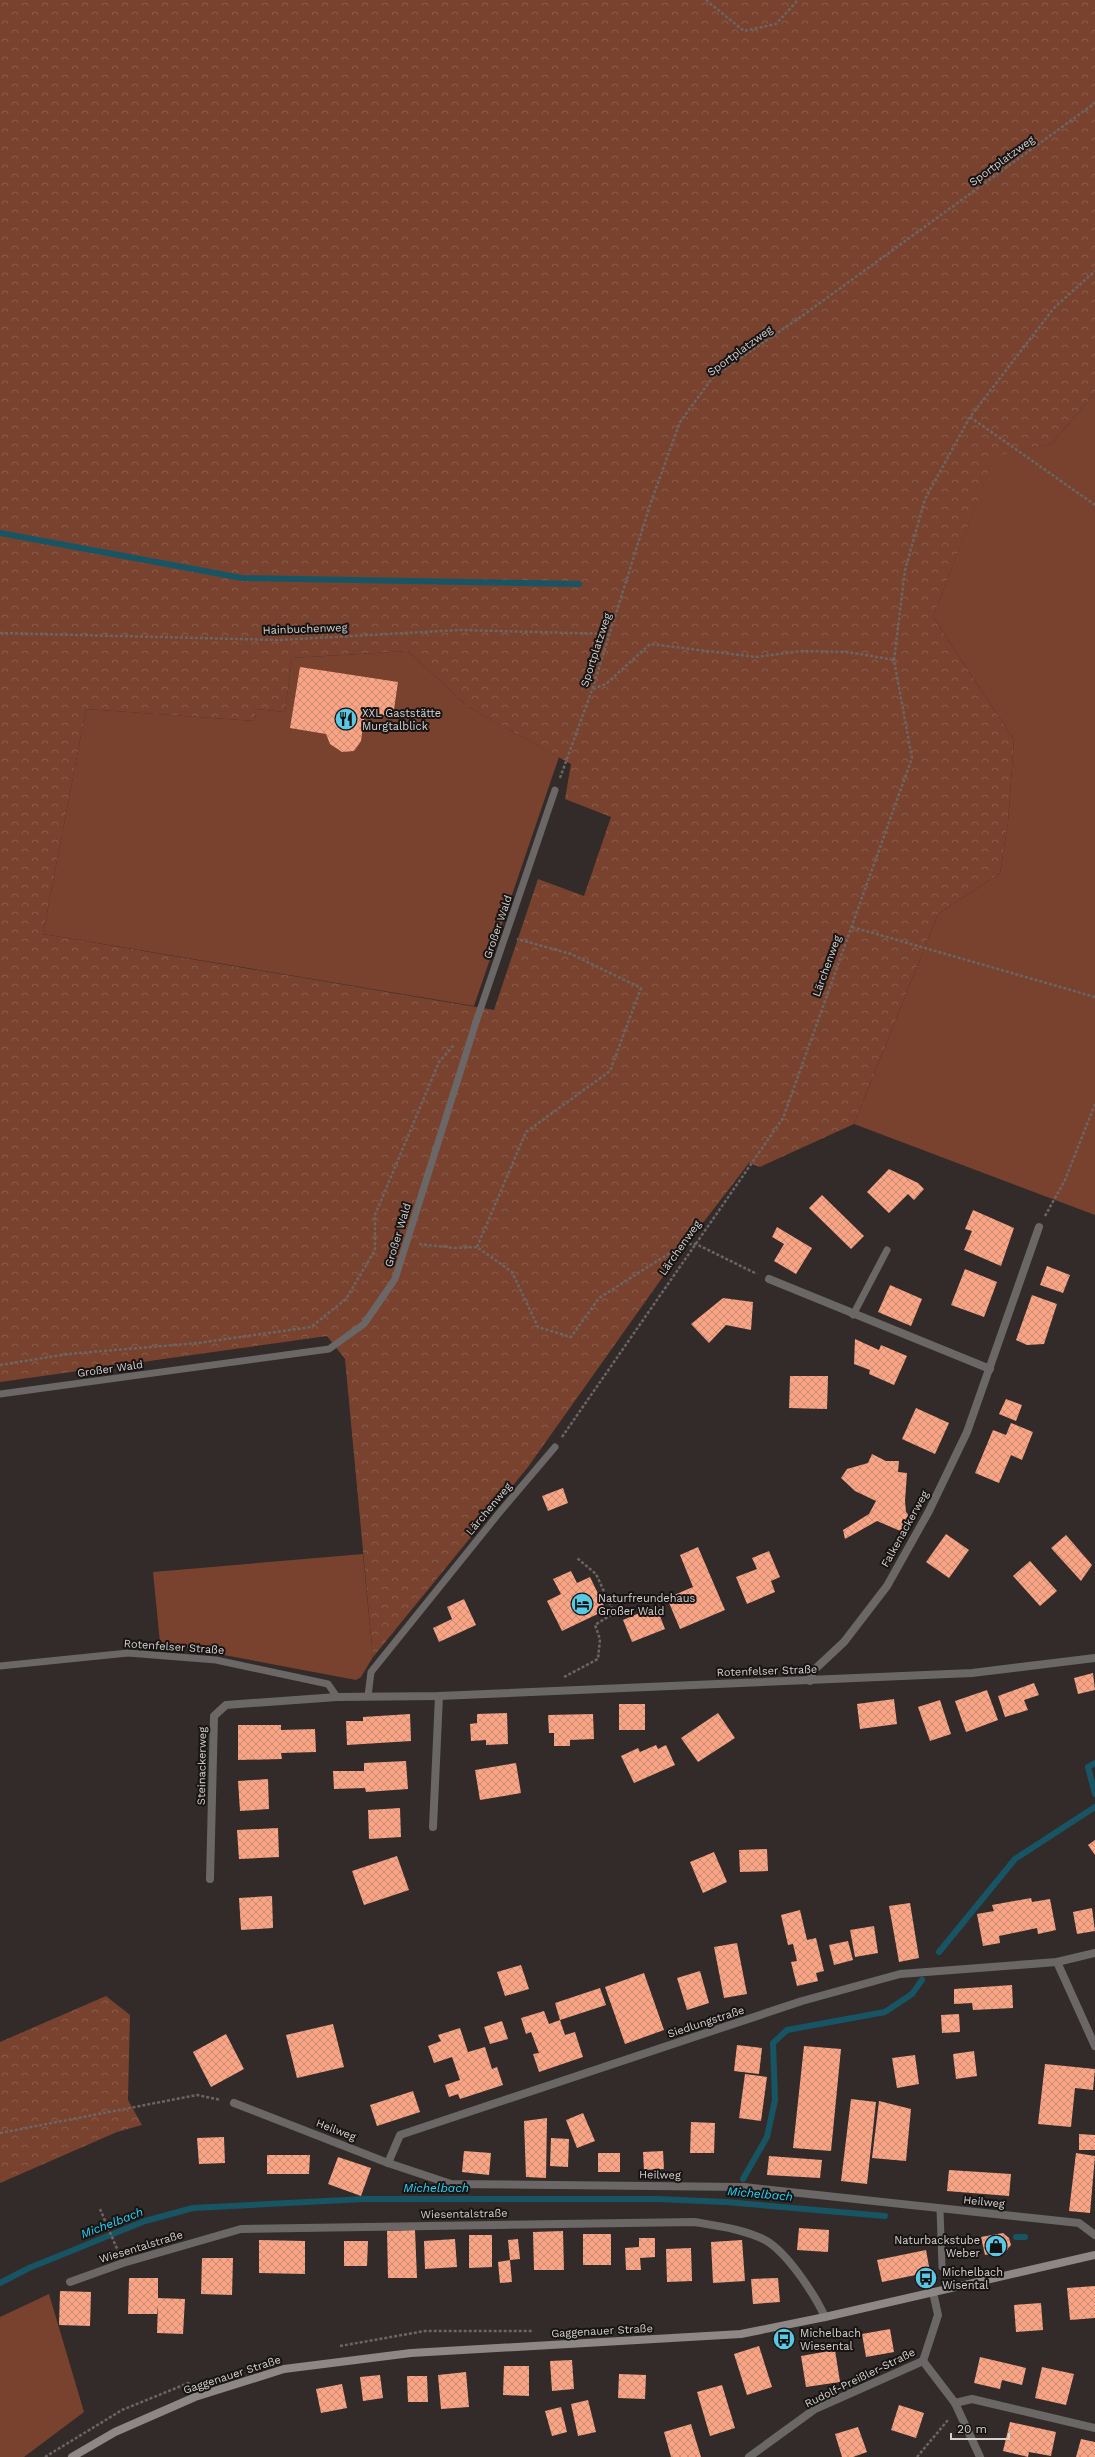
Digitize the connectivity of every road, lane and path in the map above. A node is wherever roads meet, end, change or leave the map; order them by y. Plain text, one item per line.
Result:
1 (706, 0) edge
2 (798, 0) edge
3 (1095, 103) edge
4 (1095, 271) edge
5 (970, 417) junction
6 (1095, 505) edge
7 (0, 633) edge
8 (610, 634) junction
9 (894, 660) junction
10 (592, 690) junction
11 (555, 790) joint
12 (852, 927) junction
13 (507, 937) junction
14 (1095, 997) edge
15 (460, 1039) dead end
16 (1095, 1104) edge
17 (1039, 1228) joint
18 (407, 1242) junction
19 (696, 1244) junction
20 (477, 1247) junction
21 (887, 1250) dead end
22 (769, 1279) joint
23 (852, 1315) junction
24 (0, 1365) edge
25 (990, 1368) junction
26 (0, 1394) edge
27 (555, 1447) joint
28 (577, 1558) dead end
29 (1095, 1658) edge
30 (0, 1666) edge
31 (810, 1681) junction
32 (547, 1691) junction
33 (368, 1696) junction
34 (439, 1696) junction
35 (337, 1697) junction
36 (433, 1827) dead end
37 (210, 1879) dead end
38 (1095, 1953) edge
39 (1057, 1962) junction
40 (1095, 2046) edge
41 (234, 2103) joint
42 (0, 2133) edge
43 (388, 2162) junction
44 (100, 2209) dead end
45 (940, 2209) junction
46 (1095, 2235) edge
47 (116, 2248) dead end
48 (1095, 2254) edge
49 (942, 2268) dead end
50 (70, 2282) dead end
51 (933, 2292) junction
52 (825, 2317) junction
53 (923, 2361) junction
54 (955, 2403) junction
55 (959, 2413) junction
56 (1095, 2428) edge
57 (72, 2457) edge
58 (749, 2457) edge
59 (917, 2457) edge
60 (980, 2457) edge

1 - 2 path
3 - 8 path, Sportplatzweg
4 - 5 path
5 - 6 path
5 - 9 path
7 - 8 path, Hainbuchenweg
8 - 10 path, Sportplatzweg
9 - 10 path
9 - 12 path, Lärchenweg
10 - 11 path, Sportplatzweg
11 - 13 lane, Großer Wald
12 - 14 path
12 - 19 path, Lärchenweg
13 - 18 lane, Großer Wald
13 - 20 path
15 - 24 path
16 - 17 path
17 - 25 street, Falkenackerweg
18 - 20 path
18 - 26 lane, Großer Wald
19 - 20 path
19 - 22 path
19 - 27 path, Lärchenweg
21 - 23 lane
22 - 23 street
23 - 25 street
25 - 31 street, Falkenackerweg
27 - 33 lane, Lärchenweg
28 - 32 path
29 - 31 street, Rotenfelser Straße
30 - 35 lane, Rotenfelser Straße
31 - 32 street, Rotenfelser Straße
32 - 34 street, Rotenfelser Straße
33 - 34 street, Rotenfelser Straße
33 - 35 street, Steinackerweg
34 - 36 street
35 - 37 street, Steinackerweg
38 - 39 street, Siedlungstraße
39 - 40 street
39 - 43 street, Siedlungstraße
41 - 42 path
41 - 43 street, Heilweg
43 - 45 street, Heilweg
44 - 47 path
45 - 46 street, Heilweg
45 - 49 lane
48 - 51 main road, Gaggenauer Straße
50 - 52 street, Wiesentalstraße
51 - 52 main road, Gaggenauer Straße
51 - 53 street, Rudolf-Preißler-Straße
52 - 57 main road, Gaggenauer Straße
53 - 54 street
53 - 58 street, Rudolf-Preißler-Straße
54 - 55 street
54 - 56 street
55 - 59 path
55 - 60 street

